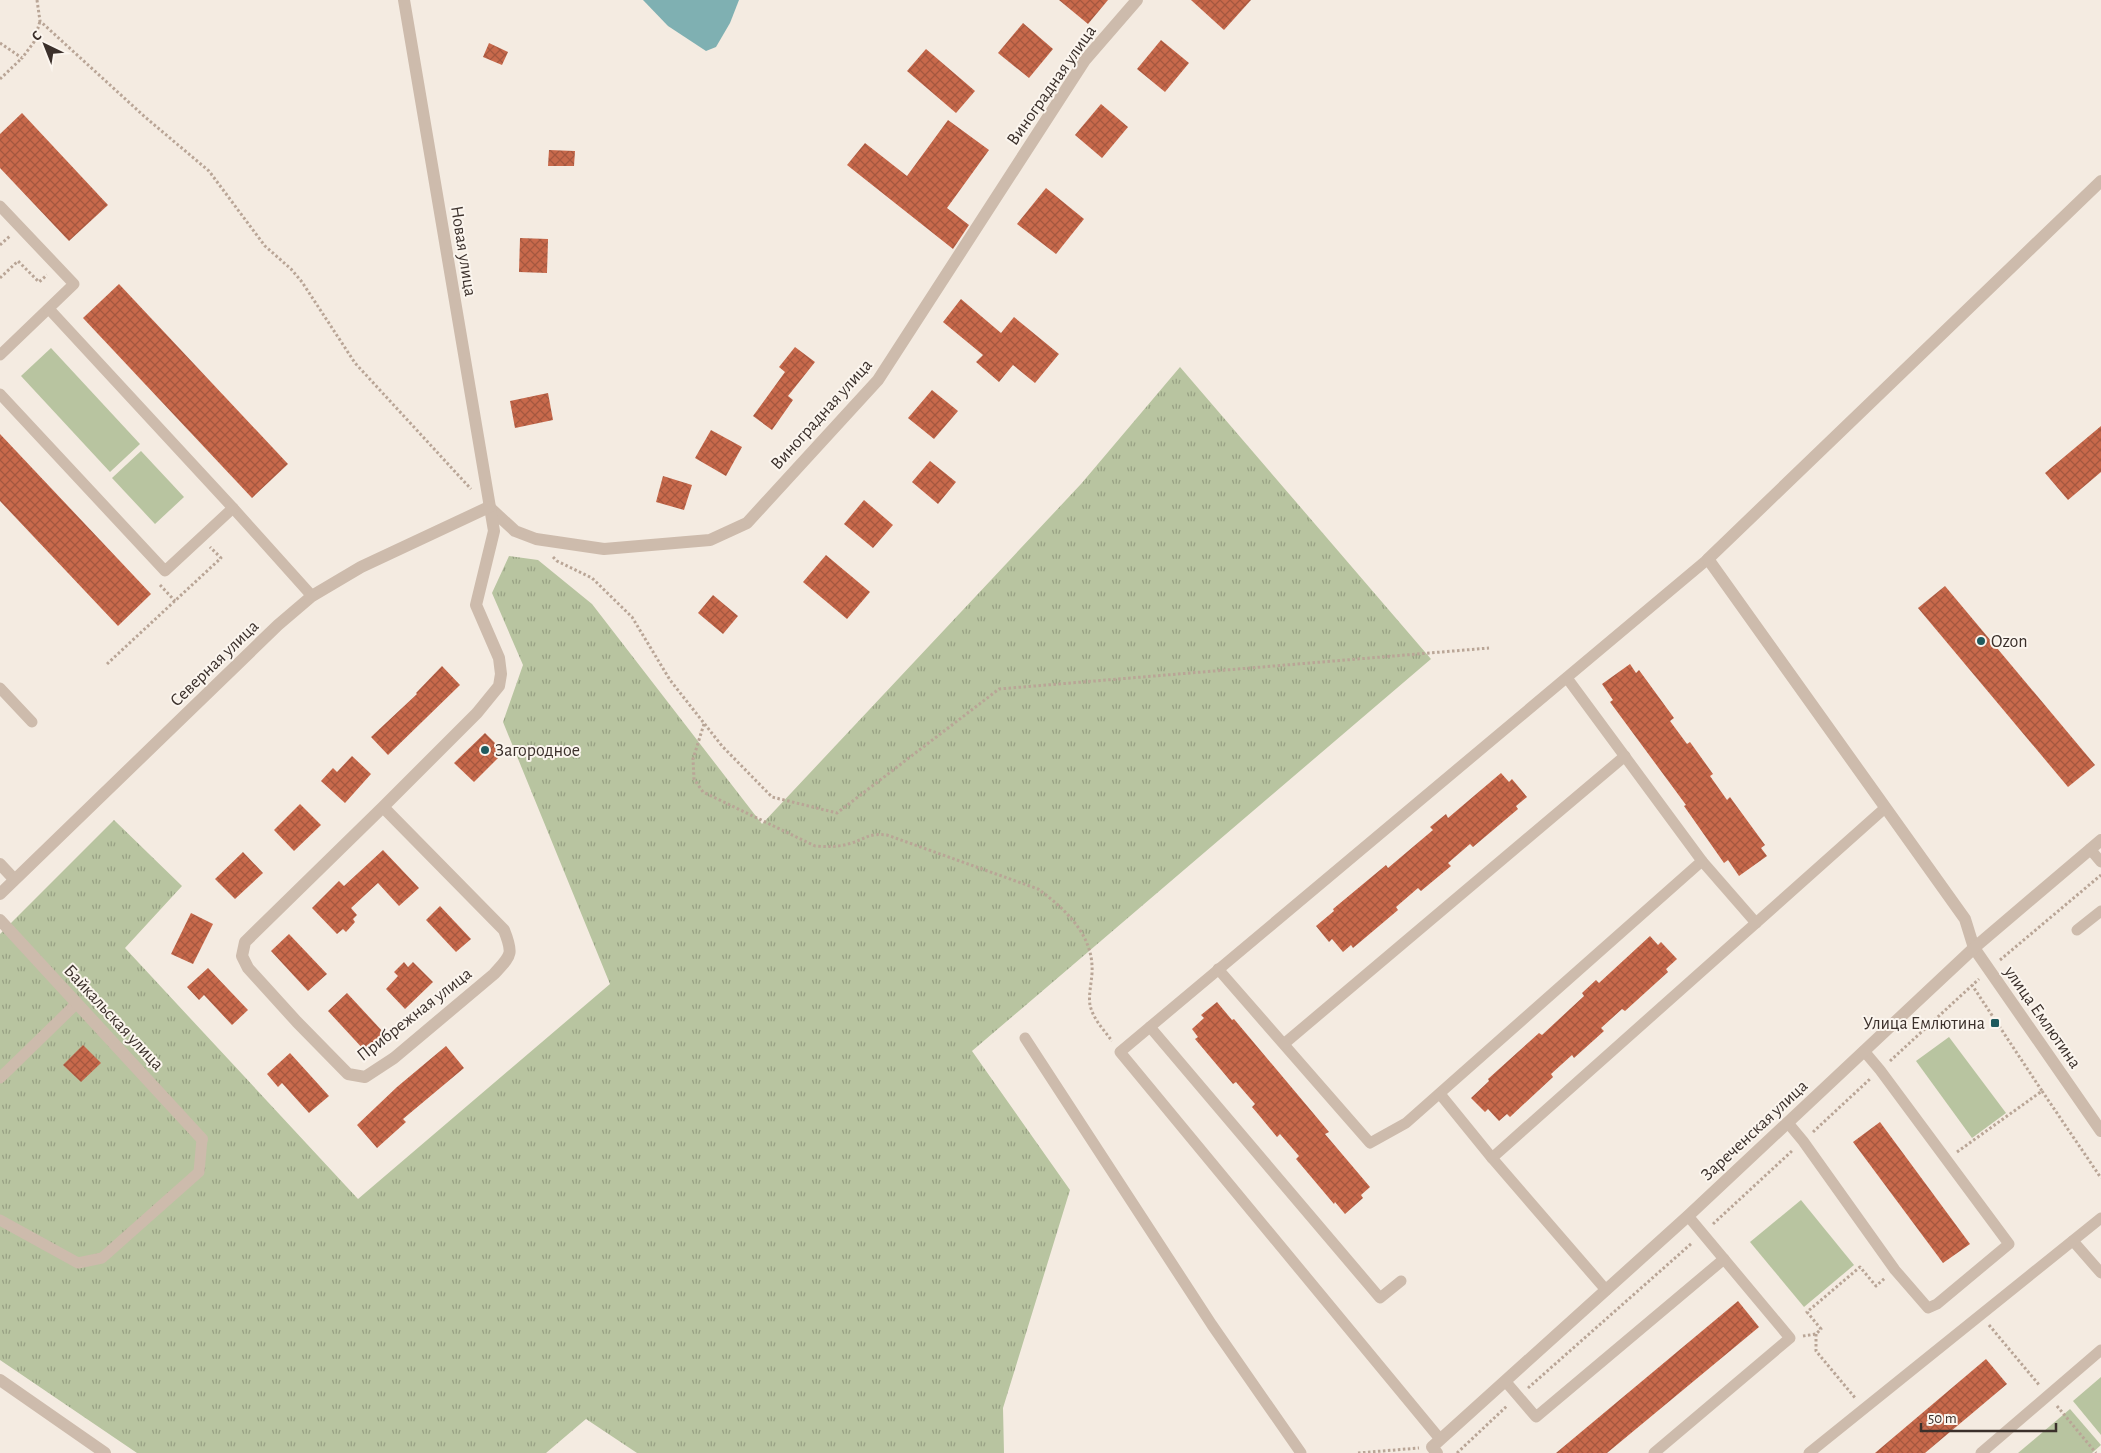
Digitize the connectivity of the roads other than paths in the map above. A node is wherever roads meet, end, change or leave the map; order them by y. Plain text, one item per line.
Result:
1 (404, 0) edge
2 (1136, 0) edge
3 (2101, 181) edge
4 (0, 206) edge
5 (49, 309) junction
6 (0, 355) edge
7 (0, 394) edge
8 (489, 507) junction
9 (234, 508) junction
10 (1708, 559) junction
11 (312, 596) junction
12 (1567, 678) junction
13 (0, 688) edge
14 (32, 722) dead end
15 (1625, 756) junction
16 (383, 807) junction
17 (1886, 808) junction
18 (2101, 840) edge
19 (2090, 849) junction
20 (1702, 861) junction
21 (2101, 862) edge
22 (0, 864) edge
23 (14, 879) junction
24 (0, 894) edge
25 (2101, 911) edge
26 (0, 920) edge
27 (1756, 923) junction
28 (2078, 930) dead end
29 (1974, 948) junction
30 (1218, 968) junction
31 (77, 1003) junction
32 (1150, 1027) junction
33 (1025, 1038) dead end
34 (1285, 1043) junction
35 (1864, 1052) junction
36 (0, 1078) edge
37 (1440, 1094) junction
38 (1788, 1122) junction
39 (2101, 1132) edge
40 (202, 1139) joint
41 (1492, 1158) junction
42 (1688, 1216) junction
43 (2101, 1218) edge
44 (0, 1220) edge
45 (2073, 1241) junction
46 (1724, 1259) junction
47 (2101, 1273) edge
48 (1401, 1280) dead end
49 (1606, 1290) junction
50 (2101, 1350) edge
51 (0, 1380) edge
52 (1506, 1382) junction
53 (1436, 1446) edge
54 (105, 1453) edge
55 (1301, 1453) edge
56 (1654, 1453) edge
57 (1809, 1453) edge
58 (1981, 1453) edge

1 - 8 street, Новая улица
2 - 8 street, Виноградная улица
3 - 10 street
4 - 5 lane
5 - 6 lane
5 - 9 lane
7 - 9 lane
8 - 11 street, Северная улица
8 - 16 street, Прибрежная улица
9 - 11 lane
10 - 12 lane
10 - 17 street, улица Емлютина
11 - 23 street, Северная улица
12 - 15 lane
12 - 30 lane
13 - 14 lane
15 - 20 lane
15 - 34 lane
16 - 16 street, Прибрежная улица
17 - 27 lane
17 - 29 street, улица Емлютина
18 - 19 street, Зареченская улица
19 - 21 lane
19 - 29 street, Зареченская улица
20 - 27 lane
20 - 37 lane
22 - 23 street
23 - 24 street, Северная улица
25 - 28 lane
26 - 31 street, Байкальская улица
27 - 41 lane
29 - 35 street, Зареченская улица
29 - 39 street, улица Емлютина
30 - 32 lane
30 - 34 lane
31 - 36 lane
31 - 40 street, Байкальская улица
32 - 48 lane
32 - 53 lane
33 - 55 lane
34 - 37 lane
35 - 38 street, Зареченская улица
35 - 38 lane
37 - 41 lane
38 - 42 street, Зареченская улица
40 - 44 lane
41 - 49 lane
42 - 46 lane
42 - 49 street, Зареченская улица
43 - 45 lane
45 - 47 lane
45 - 57 lane
46 - 52 lane
46 - 56 lane
49 - 52 street, Зареченская улица
50 - 58 lane
51 - 54 street
52 - 53 street, Зареченская улица

